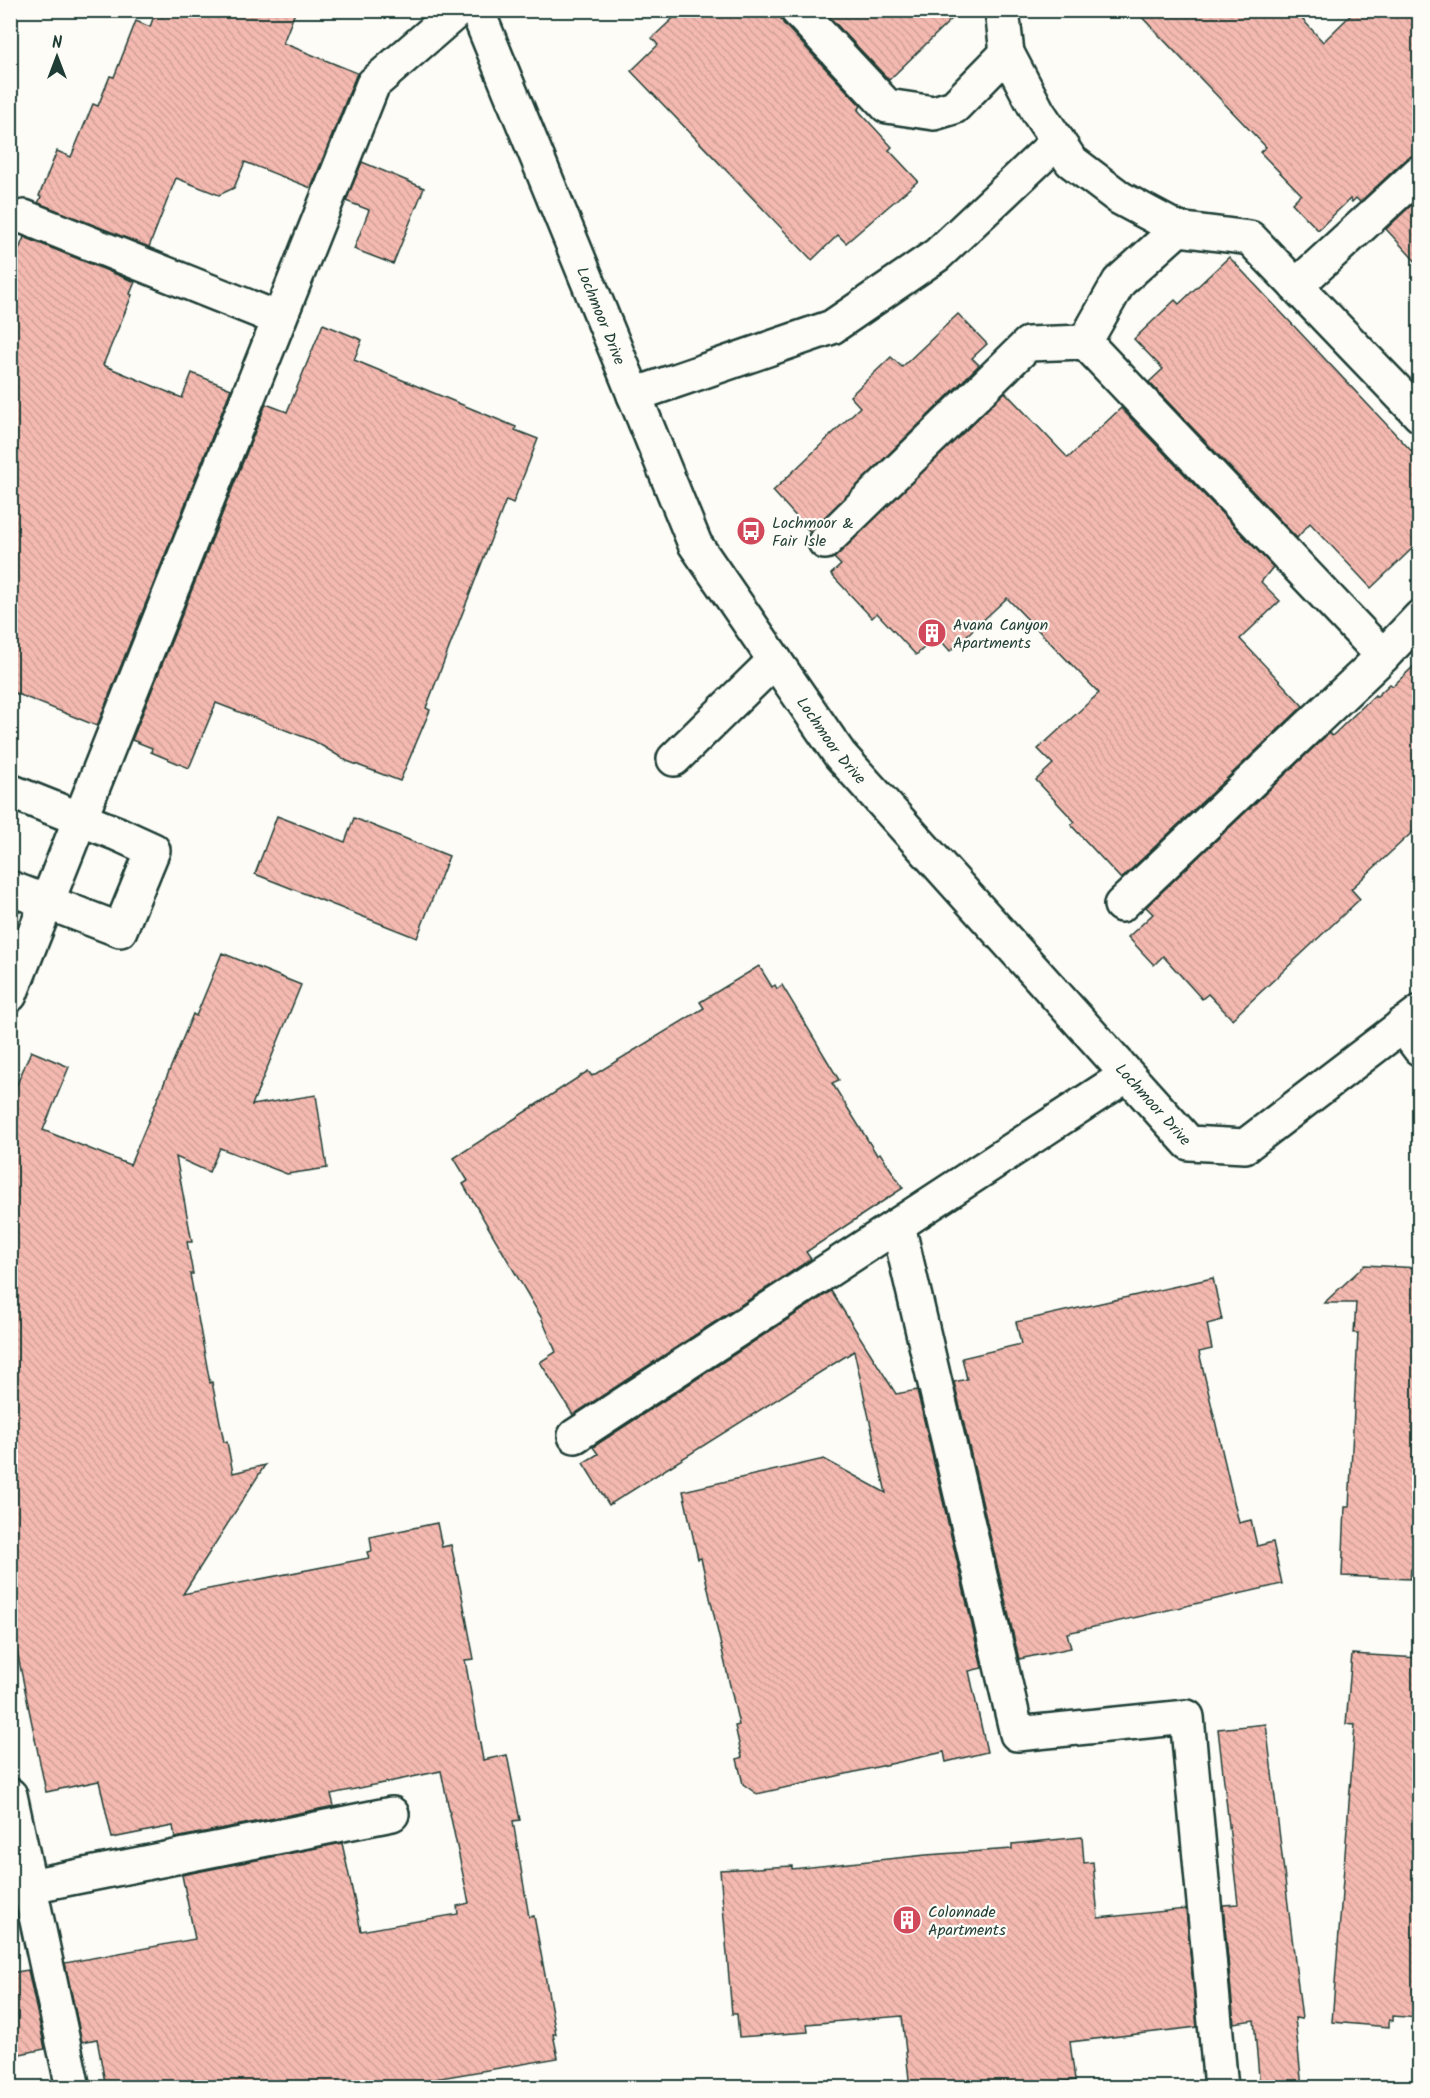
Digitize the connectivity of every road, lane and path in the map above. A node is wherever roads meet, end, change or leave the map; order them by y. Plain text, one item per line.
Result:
1 (458, 10) edge
2 (477, 10) edge
3 (797, 10) edge
4 (1002, 10) edge
5 (1007, 53) junction
6 (1058, 141) junction
7 (1419, 172) edge
8 (24, 217) dead end
9 (1178, 229) junction
10 (1296, 286) junction
11 (279, 320) junction
12 (1085, 342) junction
13 (634, 395) junction
14 (1419, 415) edge
15 (825, 542) dead end
16 (1419, 617) edge
17 (1383, 656) junction
18 (775, 660) junction
19 (674, 759) dead end
20 (10, 790) edge
21 (80, 819) junction
22 (10, 888) edge
23 (47, 903) junction
24 (1121, 905) dead end
25 (10, 995) edge
26 (1414, 1029) edge
27 (1127, 1075) junction
28 (898, 1225) junction
29 (575, 1436) dead end
30 (10, 1795) edge
31 (392, 1814) dead end
32 (30, 1886) junction
33 (73, 2088) edge
34 (1221, 2088) edge

1 - 11 street
2 - 13 street, Lochmoor Drive
3 - 5 street
4 - 5 street
5 - 6 street
6 - 9 street
6 - 13 street
7 - 10 street
8 - 11 street
9 - 10 street
9 - 12 street
10 - 14 street
11 - 21 street
12 - 15 street
12 - 17 street
13 - 18 street, Lochmoor Drive
16 - 17 street
17 - 24 street
18 - 19 street
18 - 27 street, Lochmoor Drive
20 - 21 street
21 - 23 street
21 - 23 street
22 - 23 street
23 - 25 street
26 - 27 street, Lochmoor Drive
27 - 28 street
28 - 29 street
28 - 34 street
30 - 32 street
31 - 32 street
32 - 33 street

